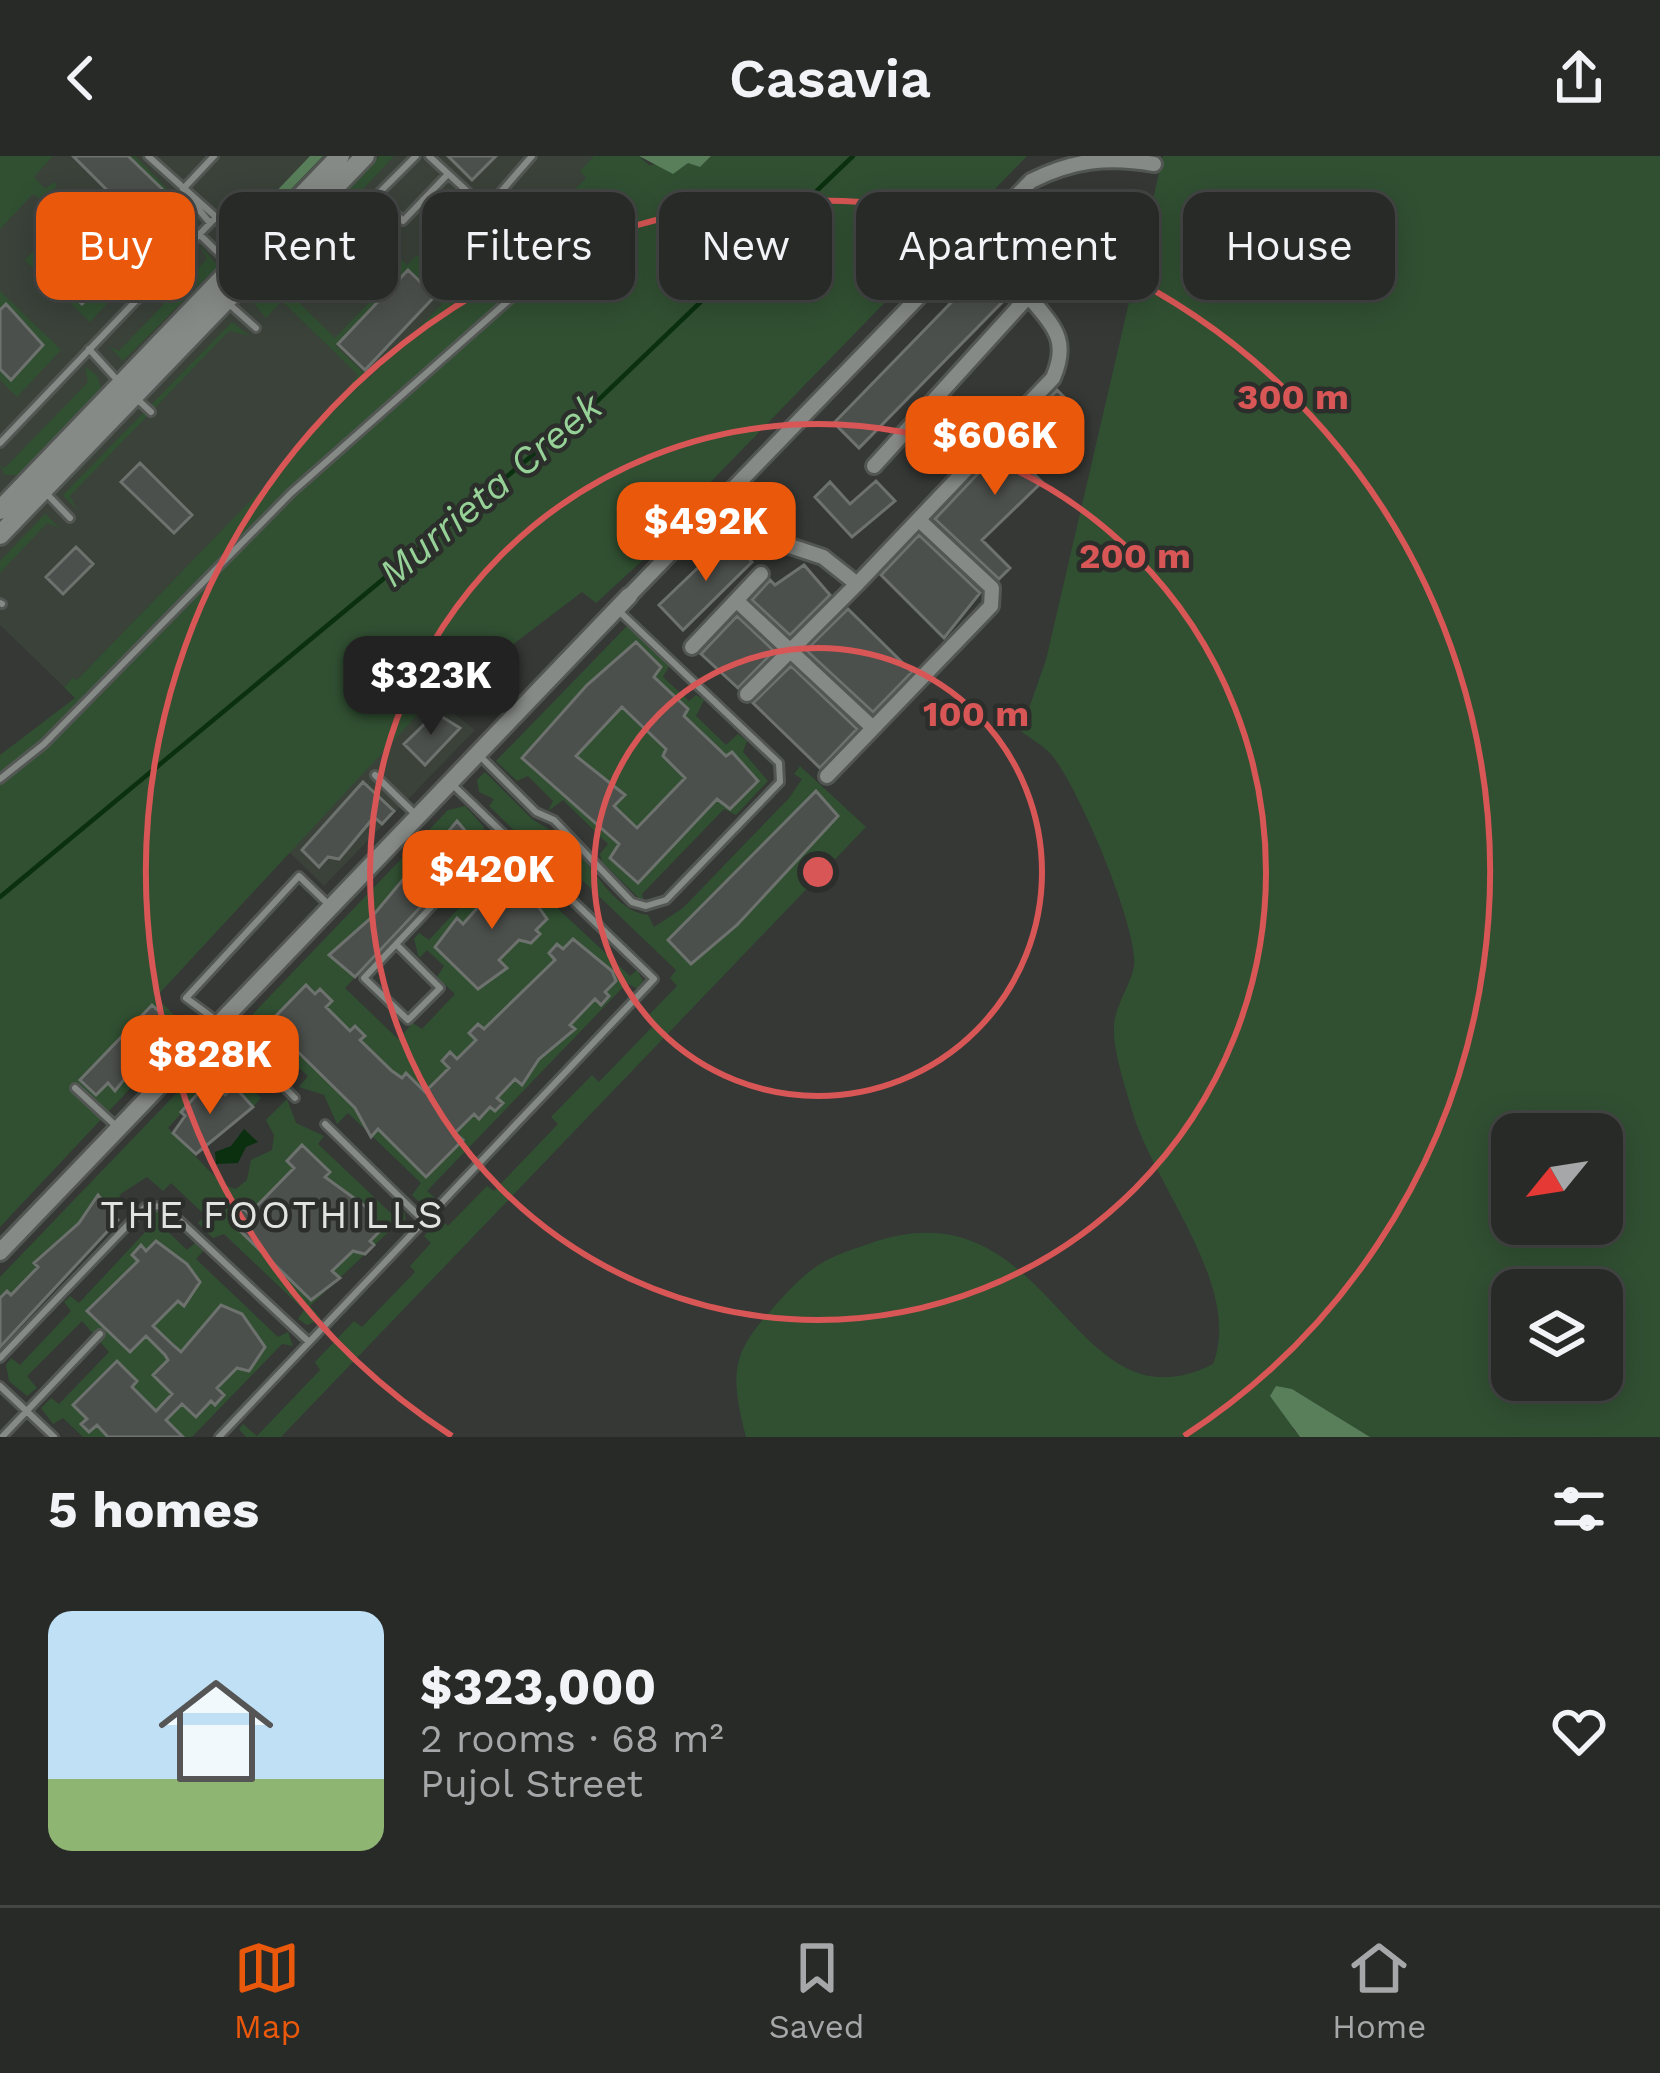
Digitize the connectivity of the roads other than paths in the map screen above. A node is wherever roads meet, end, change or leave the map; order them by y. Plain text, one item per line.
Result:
1 (148, 156) edge
2 (214, 156) edge
3 (340, 156) edge
4 (365, 156) edge
5 (416, 156) edge
6 (429, 156) edge
7 (532, 156) edge
8 (1154, 164) dead end
9 (448, 174) junction
10 (182, 189) junction
11 (315, 192) edge
12 (320, 192) edge
13 (380, 192) edge
14 (468, 192) edge
15 (498, 192) edge
16 (398, 215) edge
17 (214, 220) junction
18 (219, 228) edge
19 (199, 234) junction
20 (219, 248) edge
21 (219, 295) edge
22 (225, 300) edge
23 (509, 300) edge
24 (1030, 300) edge
25 (1032, 300) edge
26 (256, 328) dead end
27 (88, 349) junction
28 (128, 390) junction
29 (151, 412) dead end
30 (920, 417) junction
31 (0, 443) edge
32 (971, 465) junction
33 (874, 466) dead end
34 (37, 484) junction
35 (730, 490) junction
36 (16, 496) junction
37 (0, 510) edge
38 (70, 518) dead end
39 (919, 520) junction
40 (0, 535) edge
41 (761, 574) dead end
42 (856, 584) junction
43 (737, 601) junction
44 (622, 602) junction
45 (692, 647) dead end
46 (790, 651) junction
47 (747, 694) dead end
48 (873, 728) junction
49 (478, 753) junction
50 (375, 775) dead end
51 (827, 776) dead end
52 (0, 779) edge
53 (451, 784) junction
54 (418, 817) junction
55 (502, 832) junction
56 (332, 908) junction
57 (397, 944) junction
58 (220, 1024) junction
59 (75, 1088) dead end
60 (295, 1097) dead end
61 (325, 1124) dead end
62 (119, 1129) junction
63 (425, 1222) junction
64 (0, 1252) edge
65 (100, 1334) dead end
66 (310, 1342) junction
67 (0, 1358) edge
68 (0, 1386) edge
69 (26, 1411) junction
70 (2, 1437) edge
71 (54, 1437) edge
72 (219, 1437) edge

1 - 10 lane
2 - 10 lane
3 - 11 main road
4 - 12 main road
5 - 13 lane
6 - 9 lane
7 - 15 lane
8 - 35 street
9 - 14 lane
9 - 16 lane
10 - 17 lane
17 - 18 lane
17 - 19 lane
19 - 20 lane
19 - 27 lane
21 - 28 main road
22 - 26 lane
23 - 52 lane
24 - 30 street
25 - 32 street
27 - 28 lane
27 - 31 lane
28 - 29 lane
28 - 34 main road
30 - 32 street
30 - 33 street
32 - 39 street
34 - 36 main road
34 - 38 lane
35 - 42 street
35 - 44 street
36 - 37 main road
36 - 40 main road
39 - 42 street
39 - 48 street
41 - 43 street
42 - 46 street
43 - 45 street
43 - 46 street
44 - 49 street
44 - 49 lane
46 - 47 street
46 - 48 street
48 - 51 street
49 - 53 street
50 - 54 lane
53 - 54 street
53 - 55 lane
54 - 56 street
55 - 57 lane
55 - 63 lane
56 - 58 street
56 - 58 lane
57 - 57 lane
58 - 60 lane
58 - 62 street
59 - 62 lane
61 - 63 lane
62 - 64 street
63 - 66 lane
65 - 69 lane
66 - 67 lane
66 - 72 lane
68 - 69 lane
69 - 70 lane
69 - 71 lane

